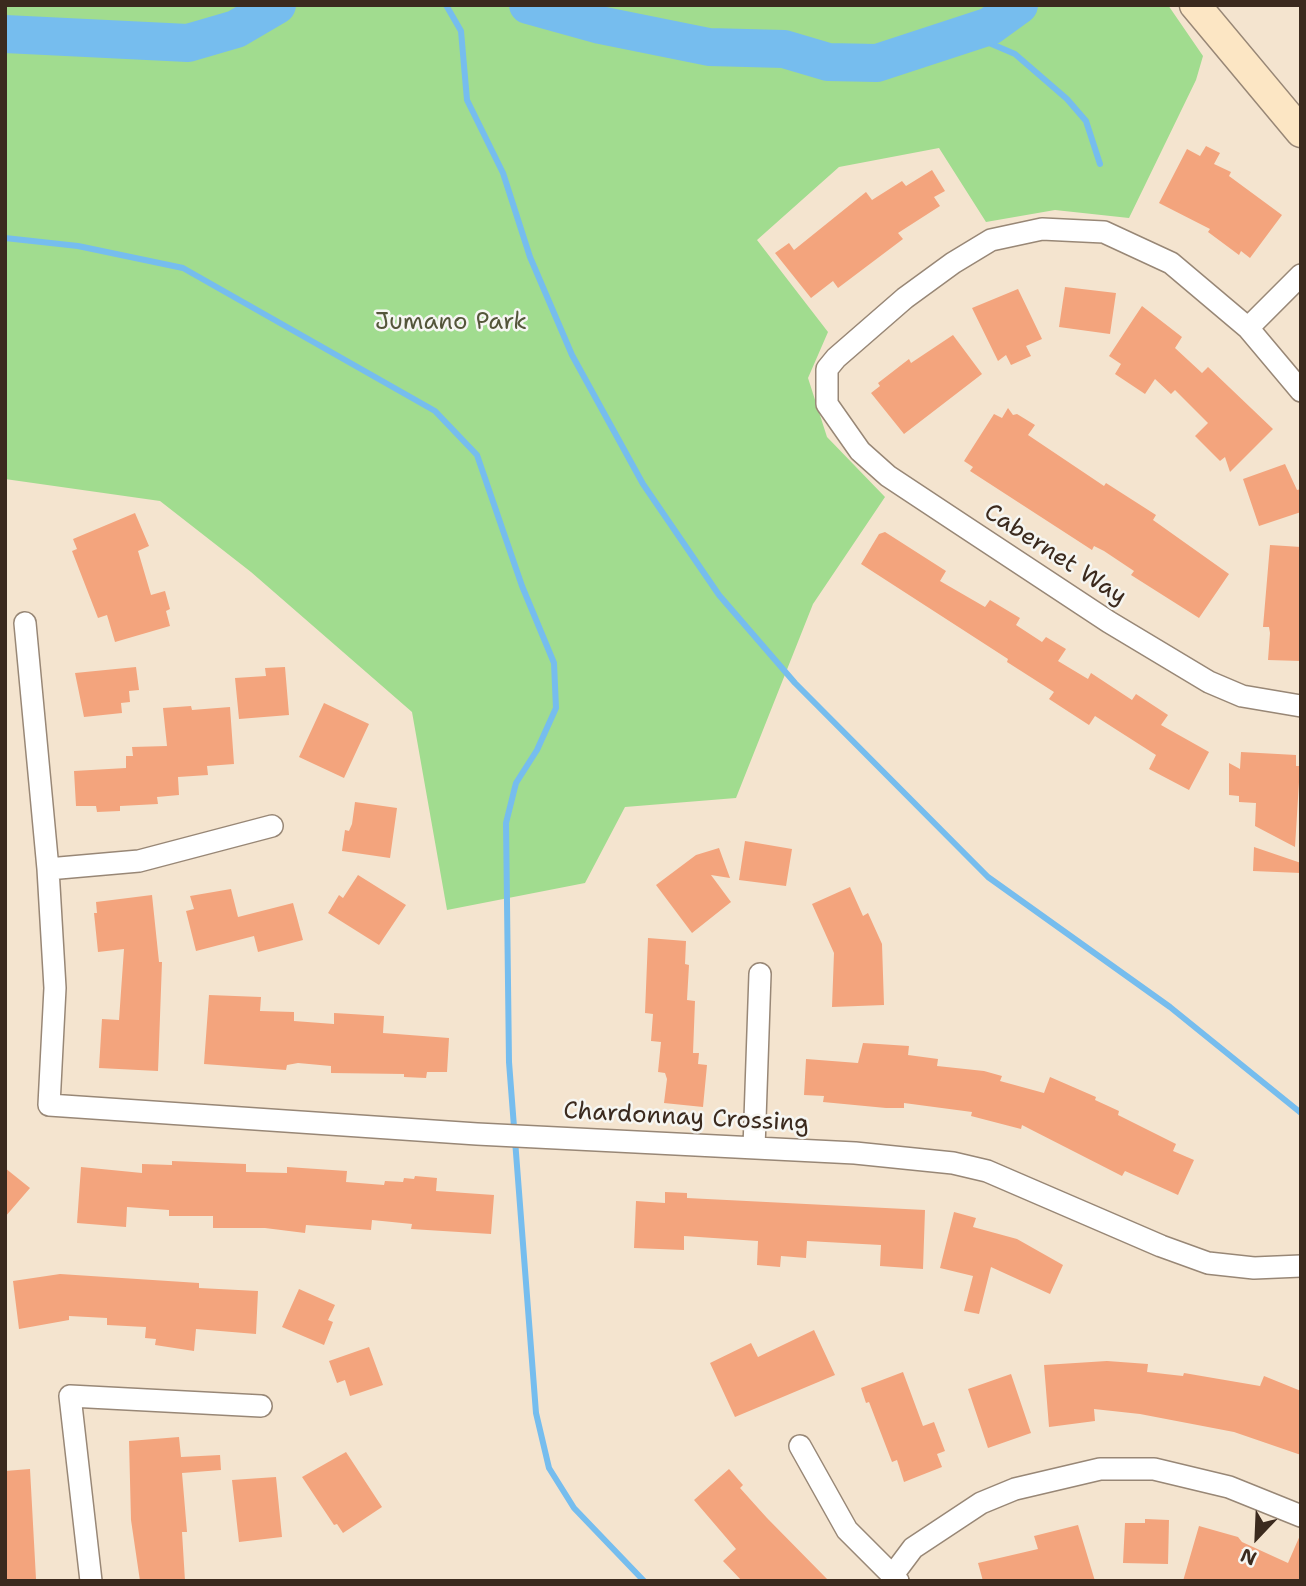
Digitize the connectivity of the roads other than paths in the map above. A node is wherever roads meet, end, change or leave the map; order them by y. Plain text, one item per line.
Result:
1 (1195, 5) edge
2 (1301, 132) edge
3 (1301, 275) edge
4 (1248, 328) junction
5 (1301, 391) edge
6 (25, 624) dead end
7 (1301, 706) edge
8 (272, 826) dead end
9 (48, 869) junction
10 (760, 974) dead end
11 (754, 1148) junction
12 (1301, 1266) edge
13 (261, 1406) dead end
14 (800, 1446) dead end
15 (1301, 1516) edge
16 (895, 1578) edge
17 (91, 1581) edge

1 - 2 street
3 - 4 street
4 - 5 street
4 - 7 street, Cabernet Way
6 - 9 street
8 - 9 street
9 - 11 street, Chardonnay Crossing
10 - 11 street
11 - 12 street, Chardonnay Crossing
13 - 17 street
14 - 16 street
15 - 16 street

